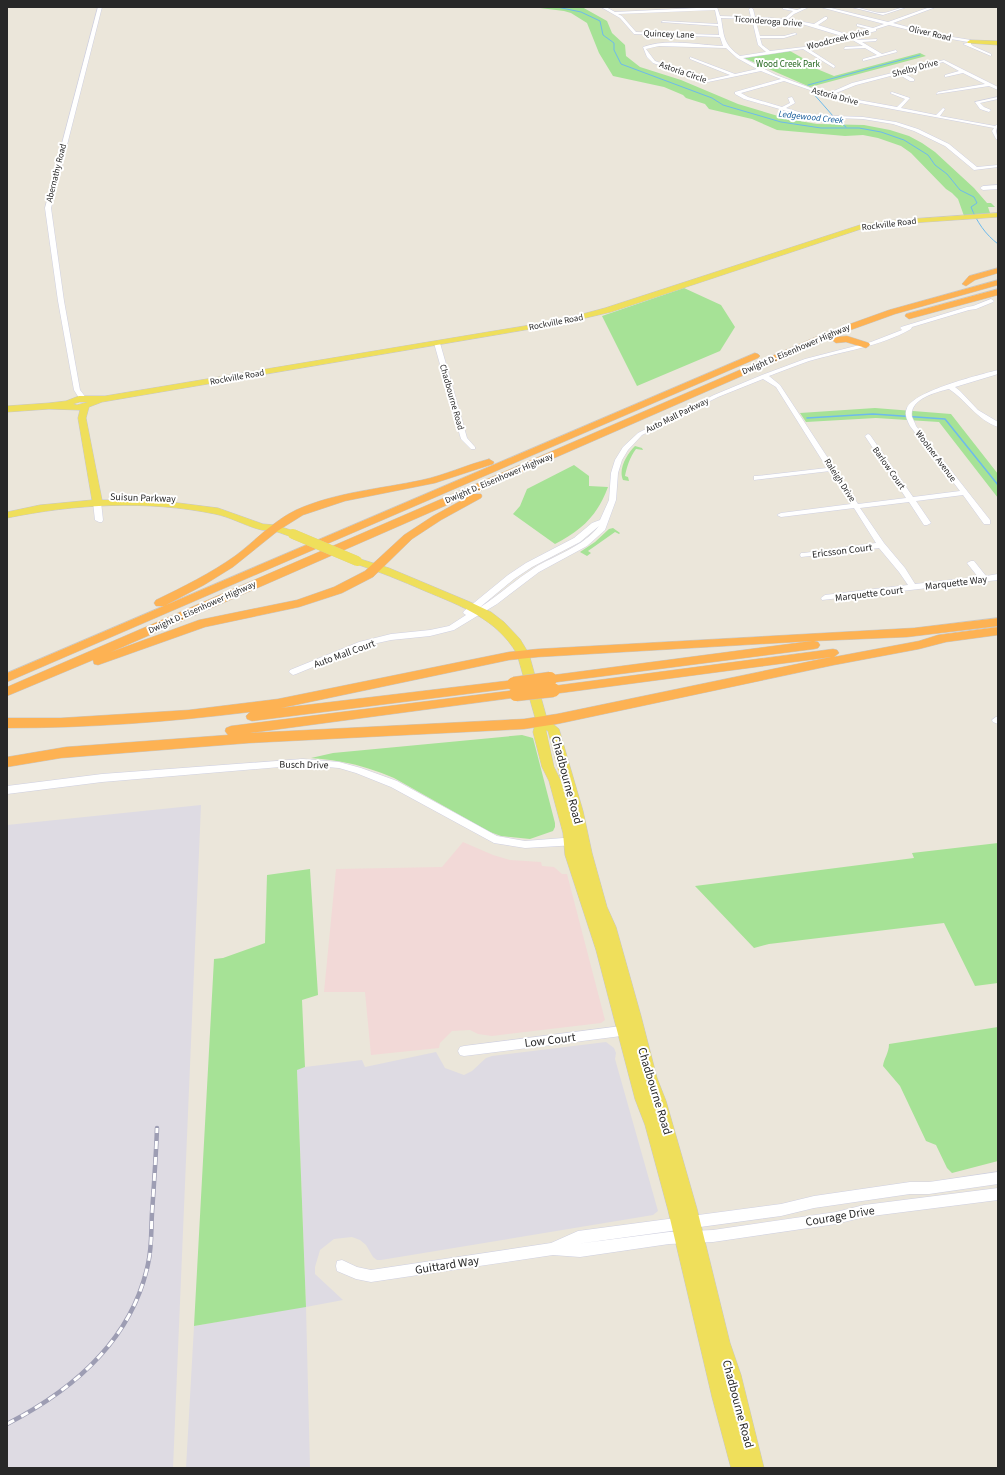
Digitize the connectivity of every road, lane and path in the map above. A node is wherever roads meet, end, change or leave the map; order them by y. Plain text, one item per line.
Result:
1 (100, 7) edge
2 (603, 7) edge
3 (807, 7) edge
4 (822, 7) edge
5 (853, 7) edge
6 (905, 7) edge
7 (934, 7) edge
8 (716, 8) edge
9 (784, 8) dead end
10 (751, 9) dead end
11 (796, 11) junction
12 (615, 13) junction
13 (719, 17) junction
14 (754, 18) junction
15 (826, 18) dead end
16 (785, 20) junction
17 (663, 22) dead end
18 (888, 24) junction
19 (720, 25) junction
20 (858, 25) dead end
21 (814, 26) junction
22 (875, 30) junction
23 (795, 34) dead end
24 (722, 36) junction
25 (758, 37) junction
26 (849, 37) junction
27 (876, 40) dead end
28 (857, 41) junction
29 (998, 42) edge
30 (970, 43) junction
31 (990, 43) junction
32 (726, 47) junction
33 (864, 47) junction
34 (976, 47) junction
35 (804, 48) junction
36 (845, 48) dead end
37 (896, 51) dead end
38 (770, 53) junction
39 (881, 55) junction
40 (738, 57) junction
41 (691, 58) dead end
42 (864, 60) dead end
43 (834, 67) dead end
44 (762, 68) junction
45 (964, 71) junction
46 (898, 72) junction
47 (735, 75) junction
48 (947, 76) dead end
49 (787, 79) junction
50 (912, 80) dead end
51 (989, 85) junction
52 (998, 89) edge
53 (892, 93) dead end
54 (938, 93) dead end
55 (828, 95) junction
56 (790, 98) dead end
57 (998, 98) edge
58 (861, 103) junction
59 (783, 108) junction
60 (944, 109) dead end
61 (898, 110) junction
62 (989, 111) dead end
63 (937, 117) junction
64 (856, 118) junction
65 (997, 126) edge
66 (950, 138) dead end
67 (998, 139) edge
68 (939, 140) junction
69 (998, 166) edge
70 (998, 187) edge
71 (983, 188) dead end
72 (998, 215) edge
73 (998, 270) edge
74 (998, 274) edge
75 (998, 282) edge
76 (966, 284) junction
77 (998, 286) edge
78 (998, 292) edge
79 (995, 301) edge
80 (906, 316) junction
81 (861, 330) junction
82 (813, 331) dead end
83 (836, 340) junction
84 (437, 343) junction
85 (866, 345) junction
86 (762, 353) dead end
87 (998, 372) edge
88 (990, 375) junction
89 (764, 376) junction
90 (998, 382) edge
91 (950, 387) junction
92 (80, 403) junction
93 (7, 409) edge
94 (646, 414) junction
95 (998, 425) edge
96 (868, 436) dead end
97 (558, 441) junction
98 (473, 448) dead end
99 (544, 459) junction
100 (832, 469) junction
101 (757, 478) dead end
102 (964, 493) junction
103 (96, 499) junction
104 (911, 499) junction
105 (856, 505) junction
106 (7, 510) edge
107 (7, 515) edge
108 (780, 515) dead end
109 (99, 520) dead end
110 (987, 522) dead end
111 (927, 523) dead end
112 (275, 528) junction
113 (881, 545) junction
114 (804, 555) dead end
115 (971, 563) dead end
116 (375, 567) junction
117 (998, 577) edge
118 (984, 579) junction
119 (914, 587) junction
120 (825, 598) dead end
121 (477, 609) junction
122 (998, 622) edge
123 (998, 631) edge
124 (914, 632) junction
125 (946, 638) junction
126 (523, 654) junction
127 (293, 672) dead end
128 (26, 677) junction
129 (7, 678) edge
130 (552, 684) junction
131 (515, 689) junction
132 (7, 692) edge
133 (542, 721) junction
134 (62, 723) junction
135 (7, 724) edge
136 (59, 753) junction
137 (7, 762) edge
138 (7, 790) edge
139 (577, 841) junction
140 (631, 1030) junction
141 (464, 1051) dead end
142 (998, 1178) edge
143 (998, 1194) edge
144 (687, 1230) junction
145 (342, 1266) dead end
146 (740, 1468) edge
147 (755, 1468) edge

1 - 92 street, Abernathy Road
2 - 12 street, Quincey Lane
3 - 11 street
4 - 18 street, Oliver Road
5 - 6 street
7 - 18 street, Woodcreek Drive
8 - 12 street
8 - 13 street
9 - 11 street
10 - 14 street
11 - 16 street
12 - 24 street, Quincey Lane
13 - 14 street, Ticonderoga Drive
13 - 19 street
14 - 16 street, Ticonderoga Drive
14 - 25 street
15 - 21 street
16 - 21 street, Ticonderoga Drive
17 - 19 street
18 - 22 street, Woodcreek Drive
18 - 30 street, Oliver Road
18 - 30 street, Oliver Road
19 - 24 street
20 - 22 street
21 - 26 street, Ticonderoga Drive
22 - 26 street, Woodcreek Drive
23 - 25 street
24 - 32 street
25 - 38 street
26 - 28 street, Ticonderoga Drive
26 - 35 street, Woodcreek Drive
27 - 28 street
28 - 33 street, Ticonderoga Drive
29 - 30 main road
29 - 31 main road
30 - 31 main road
30 - 34 street, Oliver Road
30 - 34 street, Oliver Road
31 - 34 street
32 - 40 street, Astoria Drive
32 - 47 street, Astoria Circle
33 - 36 street
33 - 39 street, Ticonderoga Drive
35 - 38 street, Woodcreek Drive
35 - 43 street
37 - 39 street
38 - 40 street, Woodcreek Drive
39 - 42 street
40 - 44 street, Astoria Drive
41 - 47 street
44 - 47 street, Astoria Circle
44 - 49 street, Astoria Drive
45 - 46 street, Shelby Drive
45 - 48 street
45 - 51 street, Shelby Drive
46 - 50 street
46 - 55 street, Shelby Drive
49 - 55 street, Astoria Drive
49 - 59 street
51 - 52 street, Shelby Drive
51 - 54 street
53 - 61 street
55 - 58 street, Astoria Drive
56 - 59 street
57 - 62 street
58 - 61 street, Astoria Drive
58 - 64 street
59 - 64 street
60 - 63 street
61 - 63 street, Astoria Drive
63 - 65 street, Astoria Drive
64 - 68 street
65 - 67 street
66 - 68 street
68 - 69 street
70 - 71 street
72 - 84 main road, Rockville Road
73 - 76 highway
74 - 76 highway, Dwight D. Eisenhower Highway
75 - 94 highway, Dwight D. Eisenhower Highway
76 - 82 highway, Dwight D. Eisenhower Highway
77 - 80 highway
78 - 80 highway
79 - 85 street, Auto Mall Parkway
80 - 81 highway
81 - 83 highway
81 - 85 highway
83 - 85 highway
83 - 94 highway
84 - 92 main road, Rockville Road
84 - 98 street, Chadbourne Road
85 - 89 street, Auto Mall Parkway
86 - 97 highway, Dwight D. Eisenhower Highway
87 - 88 street, Woolner Avenue
88 - 90 street
88 - 91 street, Woolner Avenue
89 - 100 street, Raleigh Drive
89 - 121 street, Auto Mall Parkway
91 - 95 street
91 - 102 street, Woolner Avenue
92 - 93 main road, Rockville Road
92 - 103 main road
94 - 99 highway, Dwight D. Eisenhower Highway
96 - 104 street, Barlow Court
97 - 112 highway
97 - 128 highway, Dwight D. Eisenhower Highway
99 - 116 highway
99 - 128 highway, Dwight D. Eisenhower Highway
100 - 101 street
100 - 105 street, Raleigh Drive
102 - 104 street, Woolner Avenue
102 - 110 street
103 - 106 main road, Suisun Parkway
103 - 107 main road, Suisun Parkway
103 - 109 street
103 - 112 main road, Suisun Parkway
104 - 105 street, Woolner Avenue
104 - 111 street, Barlow Court
105 - 108 street, Woolner Avenue
105 - 113 street, Raleigh Drive
112 - 116 main road, Suisun Parkway, bridge
112 - 128 highway
113 - 114 street, Ericsson Court
113 - 119 street, Raleigh Drive
115 - 118 street
116 - 121 main road, Chadbourne Road
116 - 128 highway
117 - 118 street, Marquette Way
118 - 119 street, Marquette Way
119 - 120 street, Marquette Court
121 - 126 main road, Chadbourne Road
121 - 127 street, Auto Mall Court
122 - 124 highway
123 - 125 highway
124 - 126 highway
124 - 130 highway
125 - 130 highway
125 - 133 highway
126 - 133 main road, Chadbourne Road
126 - 134 highway
128 - 129 highway, Dwight D. Eisenhower Highway
128 - 132 highway, Dwight D. Eisenhower Highway
130 - 131 highway, bridge
131 - 134 highway
131 - 136 highway
133 - 136 highway
133 - 139 main road, Chadbourne Road
134 - 135 highway
136 - 137 highway
138 - 139 street, Busch Drive
139 - 140 main road, Chadbourne Road
140 - 141 street, Low Court
140 - 144 main road, Chadbourne Road
142 - 144 street, Courage Drive
143 - 144 street, Courage Drive
144 - 145 street, Guittard Way
144 - 146 main road, Chadbourne Road
144 - 147 main road, Chadbourne Road

